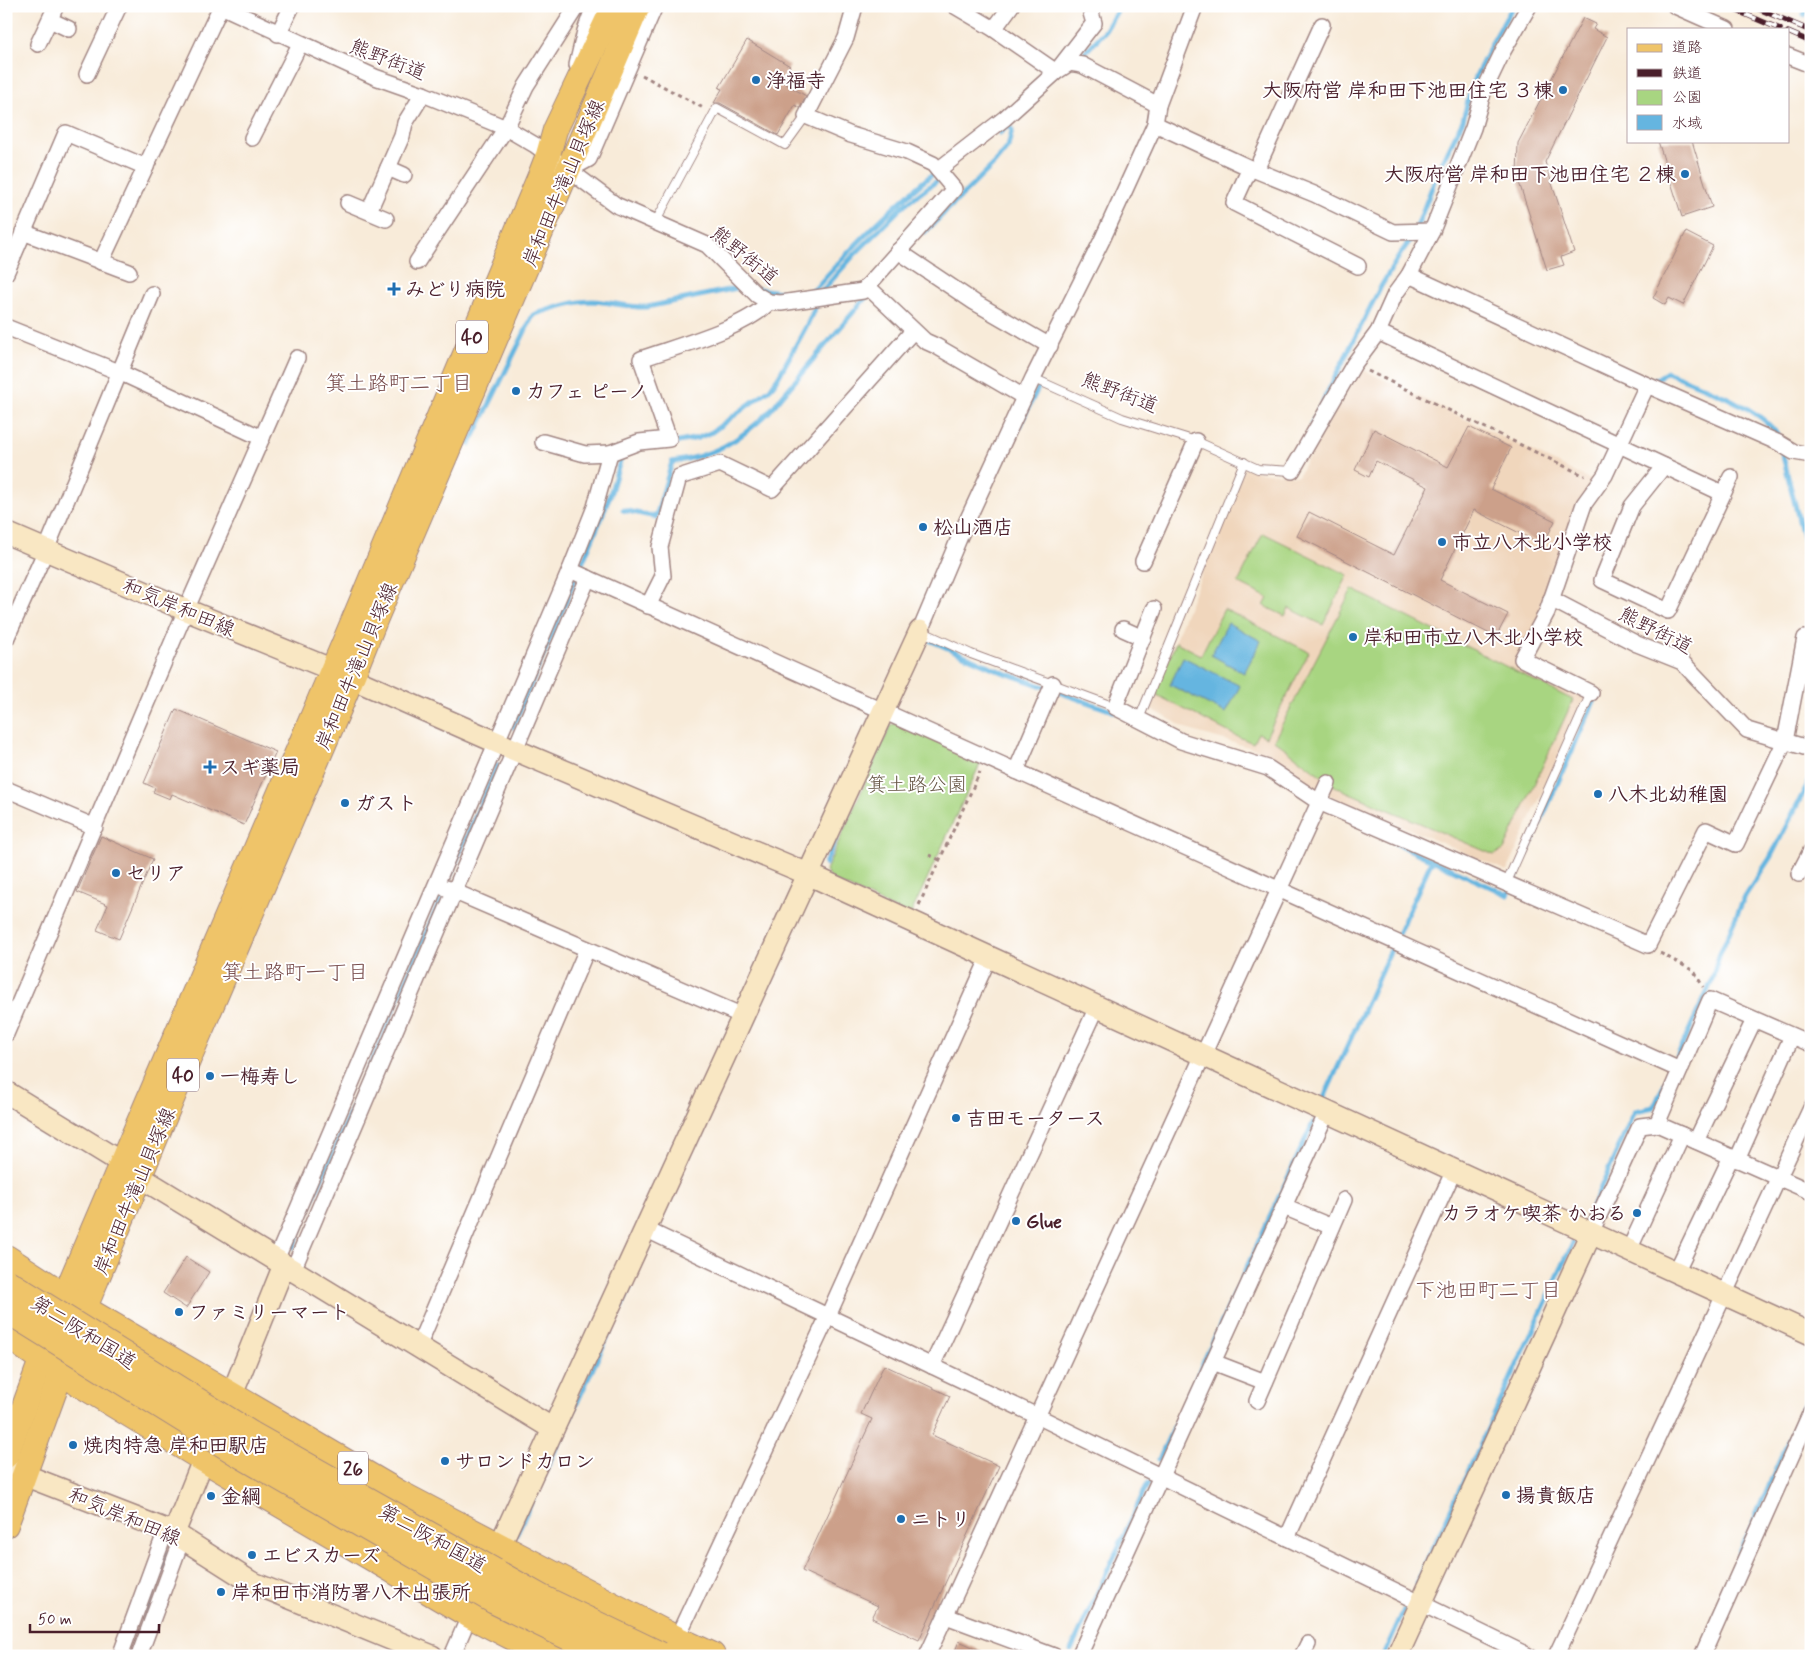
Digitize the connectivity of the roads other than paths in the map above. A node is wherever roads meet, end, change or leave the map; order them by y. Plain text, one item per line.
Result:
1 (119, 6) edge
2 (221, 6) edge
3 (292, 6) edge
4 (577, 6) edge
5 (594, 6) edge
6 (614, 6) edge
7 (638, 6) edge
8 (655, 6) edge
9 (855, 6) edge
10 (954, 6) edge
11 (1011, 6) edge
12 (1093, 6) edge
13 (1195, 6) edge
14 (1529, 6) edge
15 (1675, 6) edge
16 (53, 13) edge
17 (252, 13) edge
18 (1322, 25) dead end
19 (1725, 28) edge
20 (69, 29) dead end
21 (994, 29) junction
22 (278, 34) junction
23 (38, 44) dead end
24 (300, 44) junction
25 (1790, 57) edge
26 (1811, 65) edge
27 (1056, 72) junction
28 (87, 74) dead end
29 (423, 94) junction
30 (569, 98) junction
31 (1158, 106) junction
32 (806, 116) junction
33 (1155, 124) junction
34 (506, 128) junction
35 (252, 138) dead end
36 (548, 155) junction
37 (146, 166) junction
38 (388, 168) junction
39 (1253, 169) junction
40 (569, 170) junction
41 (942, 174) junction
42 (404, 175) dead end
43 (348, 202) dead end
44 (369, 212) junction
45 (386, 219) dead end
46 (655, 223) junction
47 (1432, 231) junction
48 (23, 232) junction
49 (898, 251) junction
50 (101, 262) junction
51 (417, 262) dead end
52 (1358, 266) dead end
53 (128, 272) dead end
54 (6, 273) edge
55 (1409, 275) junction
56 (867, 286) junction
57 (152, 294) dead end
58 (769, 302) junction
59 (6, 327) edge
60 (913, 331) junction
61 (1378, 332) junction
62 (1050, 346) junction
63 (297, 358) dead end
64 (119, 372) junction
65 (1033, 378) junction
66 (1648, 385) junction
67 (1024, 397) junction
68 (262, 438) junction
69 (1196, 441) junction
70 (543, 442) dead end
71 (1619, 445) junction
72 (610, 453) junction
73 (1811, 455) edge
74 (1244, 462) junction
75 (1664, 466) junction
76 (1292, 471) joint
77 (1731, 477) dead end
78 (1722, 493) junction
79 (6, 533) edge
80 (46, 550) junction
81 (1143, 561) dead end
82 (578, 574) junction
83 (1551, 599) junction
84 (648, 606) junction
85 (1154, 609) dead end
86 (186, 610) junction
87 (1123, 629) dead end
88 (920, 631) junction
89 (1142, 638) junction
90 (1805, 638) dead end
91 (6, 639) edge
92 (342, 674) junction
93 (1053, 684) junction
94 (1591, 693) joint
95 (1115, 707) junction
96 (883, 711) junction
97 (1139, 719) junction
98 (1785, 740) junction
99 (505, 746) junction
100 (1811, 748) edge
101 (1016, 771) junction
102 (1328, 783) dead end
103 (6, 789) edge
104 (1319, 802) junction
105 (95, 827) junction
106 (1811, 851) edge
107 (808, 874) junction
108 (1799, 874) dead end
109 (1506, 884) junction
110 (445, 887) junction
111 (1279, 890) junction
112 (587, 949) junction
113 (989, 957) junction
114 (1097, 1007) junction
115 (743, 1016) junction
116 (1754, 1020) junction
117 (6, 1034) edge
118 (1792, 1036) junction
119 (1811, 1044) edge
120 (1203, 1055) junction
121 (1680, 1070) junction
122 (6, 1092) edge
123 (1811, 1108) edge
124 (1327, 1112) junction
125 (1657, 1124) junction
126 (1682, 1135) junction
127 (1696, 1142) junction
128 (1734, 1158) junction
129 (122, 1163) junction
130 (1454, 1170) junction
131 (140, 1177) junction
132 (1778, 1178) junction
133 (1811, 1189) edge
134 (1344, 1200) dead end
135 (1284, 1207) junction
136 (1332, 1227) junction
137 (645, 1229) junction
138 (1591, 1233) junction
139 (1628, 1250) junction
140 (6, 1260) edge
141 (284, 1265) junction
142 (1676, 1272) junction
143 (6, 1283) edge
144 (1724, 1294) junction
145 (74, 1303) junction
146 (6, 1308) edge
147 (828, 1316) junction
148 (6, 1333) edge
149 (1811, 1334) edge
150 (418, 1347) junction
151 (1213, 1362) junction
152 (52, 1364) junction
153 (932, 1366) junction
154 (1265, 1382) junction
155 (231, 1397) junction
156 (1257, 1401) dead end
157 (1811, 1412) edge
158 (1037, 1416) junction
159 (553, 1429) junction
160 (6, 1456) edge
161 (204, 1458) junction
162 (15, 1472) edge
163 (1161, 1476) junction
164 (6, 1525) edge
165 (174, 1534) junction
166 (1287, 1538) junction
167 (499, 1547) junction
168 (1421, 1603) junction
169 (470, 1614) junction
170 (946, 1616) junction
171 (668, 1648) edge
172 (120, 1656) edge
173 (139, 1656) edge
174 (432, 1656) edge
175 (452, 1656) edge
176 (552, 1656) edge
177 (610, 1656) edge
178 (711, 1656) edge
179 (927, 1656) edge
180 (1054, 1656) edge
181 (1079, 1656) edge
182 (1397, 1656) edge
183 (1529, 1656) edge
184 (1556, 1656) edge
185 (1702, 1656) edge

1 - 28 street
2 - 17 street, 熊野街道
2 - 37 street
3 - 22 street
4 - 34 street
5 - 30 street
6 - 30 main road, 岸和田牛滝山貝塚線 / 40
7 - 40 main road, 岸和田牛滝山貝塚線 / 40
8 - 40 street
9 - 32 street
10 - 21 street
11 - 21 street
12 - 27 street
13 - 31 street
14 - 47 street
15 - 19 street
16 - 20 street
16 - 23 street
17 - 22 street, 熊野街道
18 - 39 street
21 - 27 street
22 - 24 street, 熊野街道
24 - 29 street, 熊野街道
24 - 35 street
25 - 26 street
27 - 31 street
27 - 41 street
29 - 34 street, 熊野街道
29 - 38 street
30 - 36 main road, 岸和田牛滝山貝塚線 / 40
31 - 33 street
32 - 41 street
32 - 46 lane
33 - 39 street
33 - 62 street
34 - 36 street, 熊野街道
34 - 51 street
36 - 40 street, 熊野街道
36 - 92 main road, 岸和田牛滝山貝塚線 / 40
37 - 48 street
37 - 50 street
38 - 42 street
38 - 44 street
39 - 47 street
39 - 52 street
40 - 46 street, 熊野街道
40 - 92 main road, 岸和田牛滝山貝塚線 / 40
41 - 49 street
43 - 44 street
44 - 45 street
46 - 58 street, 熊野街道
47 - 55 street
48 - 50 street
48 - 54 street
49 - 56 street
49 - 62 street
50 - 53 street
55 - 61 street
55 - 66 street
56 - 58 street, 熊野街道
56 - 60 street
57 - 64 street
58 - 72 street
59 - 64 street
60 - 67 street
60 - 84 street
61 - 71 street
61 - 76 street
62 - 65 street
63 - 68 street
64 - 68 street
64 - 80 street
65 - 67 street
65 - 69 lane, 熊野街道
66 - 71 street
66 - 73 street
67 - 88 street
68 - 86 street
69 - 74 lane, 熊野街道
69 - 81 street
70 - 72 street
71 - 75 street
71 - 83 street
72 - 82 street
74 - 76 lane, 熊野街道
74 - 97 lane
75 - 78 street
75 - 78 street
77 - 78 street
79 - 80 street, 和気岸和田線
80 - 86 street, 和気岸和田線
80 - 91 street
82 - 84 street
82 - 99 street
83 - 94 street
83 - 98 street, 熊野街道
84 - 96 street
85 - 89 street
86 - 92 street, 和気岸和田線
86 - 105 street
87 - 89 street
88 - 93 lane
88 - 96 street
89 - 95 street
90 - 98 street
92 - 99 street, 和気岸和田線
92 - 129 main road, 岸和田牛滝山貝塚線 / 40
92 - 131 main road, 岸和田牛滝山貝塚線 / 40
93 - 95 lane
93 - 101 street
94 - 109 lane
95 - 97 street
96 - 101 street
96 - 107 street
97 - 104 street
98 - 100 street, 熊野街道
98 - 109 street
99 - 107 street, 和気岸和田線
99 - 110 street
101 - 111 street
102 - 104 street
103 - 105 street
104 - 109 street
104 - 111 street
105 - 117 street
106 - 108 street
107 - 113 street, 和気岸和田線
107 - 115 street
110 - 112 street
110 - 141 street
111 - 120 street
111 - 121 street
112 - 115 street
112 - 150 street
113 - 114 street, 和気岸和田線
113 - 147 street
114 - 120 street, 和気岸和田線
114 - 153 street
115 - 137 street
116 - 118 street
116 - 121 street
116 - 127 street
118 - 119 street
118 - 128 street
120 - 124 street, 和気岸和田線
120 - 158 street
121 - 125 street
122 - 129 street
123 - 132 street
124 - 130 street, 和気岸和田線
124 - 135 street
125 - 126 street
125 - 138 street
126 - 127 street
126 - 139 street
127 - 128 street
128 - 132 street
128 - 142 street
129 - 145 main road, 岸和田牛滝山貝塚線 / 40
130 - 138 street, 和気岸和田線
130 - 166 street
131 - 141 street
131 - 145 main road, 岸和田牛滝山貝塚線 / 40
132 - 133 street
132 - 144 street
134 - 136 street
135 - 136 street
135 - 151 street
136 - 154 street
137 - 147 street
137 - 159 street
138 - 139 street, 和気岸和田線
138 - 168 street
139 - 142 street, 和気岸和田線
140 - 145 highway, 26
141 - 150 street
141 - 155 street
142 - 144 street, 和気岸和田線
143 - 171 highway, 第二阪和国道 / 26, bridge
144 - 149 street, 和気岸和田線
144 - 184 street
145 - 152 main road, 岸和田牛滝山貝塚線 / 40
145 - 155 highway, 26
146 - 177 highway, 第二阪和国道 / 26, bridge
147 - 153 street
147 - 171 street
148 - 152 highway
150 - 159 street
151 - 154 street
151 - 163 street
152 - 160 main road, 岸和田牛滝山貝塚線 / 40
152 - 161 highway
152 - 162 main road, 岸和田牛滝山貝塚線 / 40
153 - 158 street
154 - 156 street
155 - 167 highway, 26
157 - 185 street
158 - 163 street
158 - 170 street
159 - 167 street
161 - 165 street
161 - 169 highway
162 - 164 main road, 岸和田牛滝山貝塚線 / 40
162 - 165 street, 和気岸和田線
163 - 166 street
163 - 181 street
165 - 172 street
165 - 173 street
165 - 174 street, 和気岸和田線
166 - 168 street
167 - 171 highway, 26
168 - 182 street
168 - 183 street
169 - 175 street
169 - 176 highway
170 - 179 street
170 - 180 street
171 - 178 highway, 26

